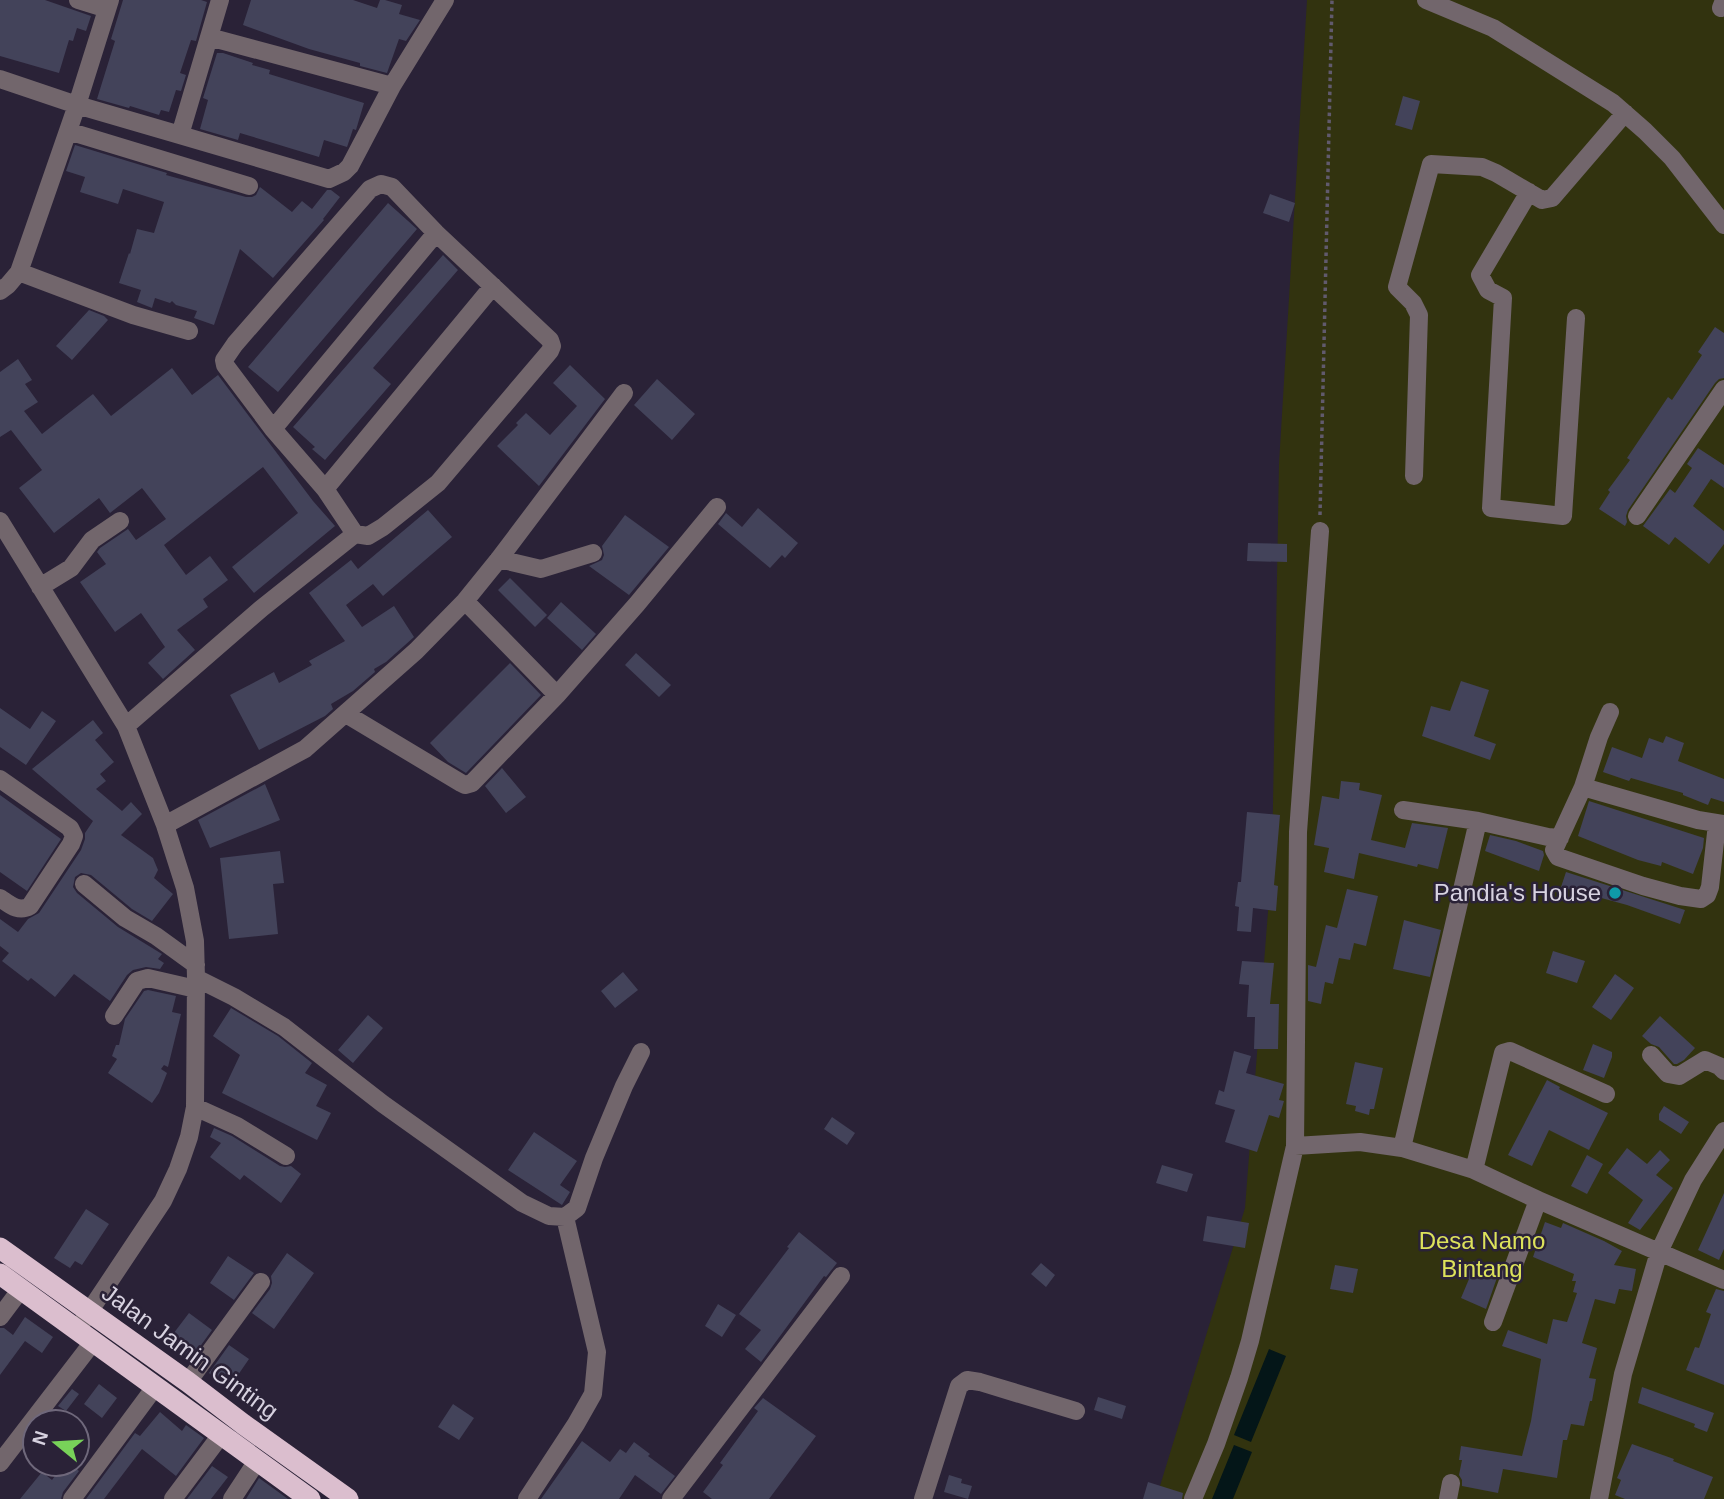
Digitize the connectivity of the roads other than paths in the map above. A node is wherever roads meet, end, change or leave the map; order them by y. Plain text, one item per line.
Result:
1 (78, 0) edge
2 (220, 0) edge
3 (1426, 0) edge
4 (442, 1) edge
5 (108, 5) edge
6 (209, 37) junction
7 (0, 79) edge
8 (392, 86) junction
9 (77, 105) junction
10 (1625, 113) junction
11 (68, 131) junction
12 (180, 135) junction
13 (250, 186) dead end
14 (1529, 192) junction
15 (1724, 225) edge
16 (436, 233) junction
17 (7, 280) edge
18 (493, 286) junction
19 (1576, 318) dead end
20 (189, 331) dead end
21 (1724, 389) edge
22 (624, 393) dead end
23 (273, 429) junction
24 (1414, 477) dead end
25 (326, 489) junction
26 (716, 507) dead end
27 (1637, 516) dead end
28 (0, 521) edge
29 (120, 521) dead end
30 (1320, 531) road end
31 (355, 534) junction
32 (593, 553) dead end
33 (499, 559) junction
34 (40, 587) junction
35 (465, 601) junction
36 (557, 695) junction
37 (1610, 712) dead end
38 (346, 713) junction
39 (126, 726) junction
40 (0, 779) edge
41 (1583, 787) junction
42 (1403, 810) dead end
43 (1478, 821) junction
44 (1720, 824) edge
45 (165, 825) junction
46 (1560, 838) junction
47 (84, 884) dead end
48 (0, 898) edge
49 (196, 977) junction
50 (114, 1016) dead end
51 (641, 1052) dead end
52 (1651, 1055) dead end
53 (1724, 1071) edge
54 (1606, 1094) dead end
55 (195, 1107) junction
56 (1724, 1131) edge
57 (1295, 1146) junction
58 (1402, 1148) junction
59 (286, 1156) dead end
60 (1474, 1170) junction
61 (1538, 1200) junction
62 (565, 1217) junction
63 (0, 1248) edge
64 (1659, 1252) junction
65 (0, 1274) edge
66 (841, 1276) dead end
67 (1724, 1280) edge
68 (261, 1282) dead end
69 (21, 1289) junction
70 (90, 1311) junction
71 (0, 1317) edge
72 (1493, 1322) dead end
73 (108, 1325) junction
74 (85, 1336) junction
75 (188, 1382) junction
76 (155, 1388) junction
77 (1076, 1410) dead end
78 (221, 1436) junction
79 (257, 1461) junction
80 (0, 1463) edge
81 (301, 1497) edge
82 (72, 1499) edge
83 (173, 1499) edge
84 (232, 1499) edge
85 (348, 1499) edge
86 (527, 1499) edge
87 (672, 1499) edge
88 (923, 1499) edge
89 (1193, 1499) edge
90 (1599, 1499) edge

1 - 5 street
2 - 6 street
3 - 10 street
4 - 8 street
5 - 9 street
6 - 8 street
6 - 12 street
7 - 9 street
8 - 12 street
9 - 11 street
9 - 12 street
10 - 14 street
10 - 15 street
11 - 13 street
11 - 17 street
14 - 19 street
14 - 24 street
16 - 18 street
16 - 23 street
16 - 23 street
17 - 20 street
18 - 25 street
18 - 31 street
21 - 27 street
22 - 33 street
23 - 25 street
25 - 31 street
26 - 36 street
28 - 34 street
29 - 34 street
30 - 57 street
31 - 39 street
32 - 33 street
33 - 35 street
34 - 39 street
35 - 36 street
35 - 38 street
36 - 38 street
37 - 41 street
38 - 45 street
39 - 45 street
40 - 48 street
41 - 44 street
41 - 46 street
42 - 43 street
43 - 46 street
43 - 58 street
44 - 46 street
45 - 49 street
47 - 49 street
49 - 50 street
49 - 55 street
49 - 62 street
51 - 62 street
52 - 53 street
54 - 60 street
55 - 59 street
55 - 70 street
56 - 64 street
57 - 58 street
57 - 89 street
58 - 60 street
60 - 61 street
61 - 64 street
61 - 72 street
62 - 86 street
63 - 70 highway, Jalan Jamin Ginting
64 - 67 street
64 - 90 street
65 - 69 highway, Jalan Jamin Ginting
66 - 87 street
68 - 75 street
69 - 71 street
69 - 74 highway, Jalan Jamin Ginting
70 - 73 highway, Jalan Jamin Ginting
70 - 74 street
73 - 74 highway
73 - 75 highway, Jalan Jamin Ginting
74 - 76 highway, Jalan Jamin Ginting
74 - 80 street
75 - 85 highway, Jalan Jamin Ginting
76 - 78 highway, Jalan Jamin Ginting
76 - 82 street
77 - 88 street
78 - 79 highway, Jalan Jamin Ginting
78 - 83 street
79 - 81 highway, Jalan Jamin Ginting
79 - 84 street

